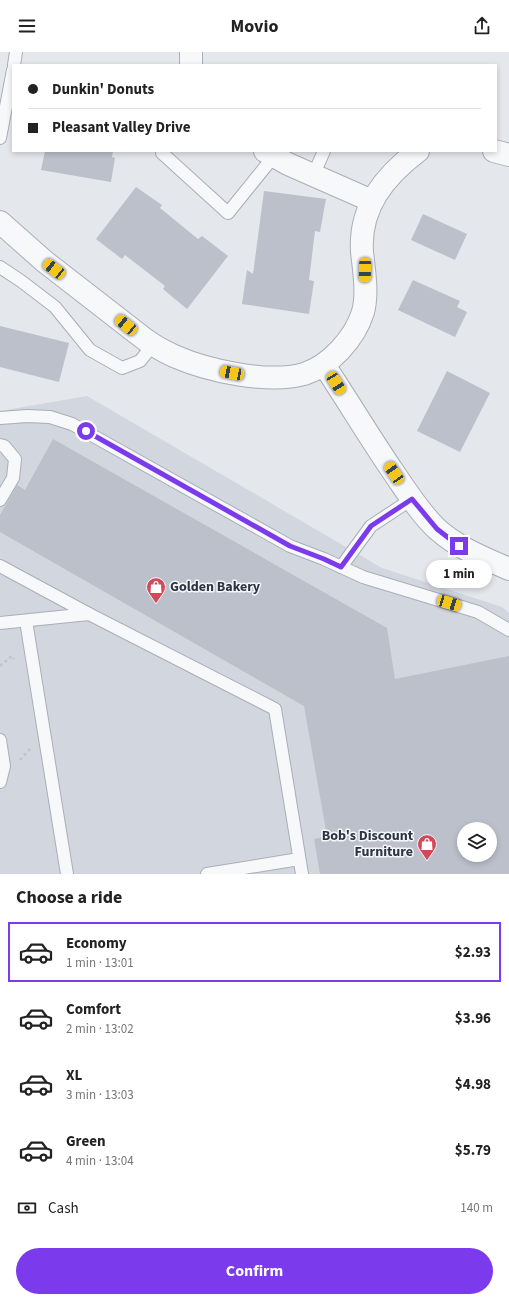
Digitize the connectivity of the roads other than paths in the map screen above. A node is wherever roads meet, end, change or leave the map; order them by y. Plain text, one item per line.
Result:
1 (16, 52) edge
2 (192, 52) edge
3 (14, 64) edge
4 (191, 64) edge
5 (12, 75) edge
6 (0, 138) edge
7 (324, 152) edge
8 (417, 152) edge
9 (497, 152) edge
10 (162, 153) dead end
11 (270, 154) edge
12 (509, 155) edge
13 (313, 176) junction
14 (372, 201) junction
15 (1, 226) edge
16 (0, 267) edge
17 (154, 346) junction
18 (324, 366) junction
19 (0, 418) edge
20 (0, 445) edge
21 (412, 499) junction
22 (0, 500) edge
23 (0, 566) edge
24 (341, 567) junction
25 (509, 569) edge
26 (89, 614) junction
27 (26, 621) junction
28 (0, 623) edge
29 (509, 630) edge
30 (0, 740) edge
31 (0, 782) edge
32 (299, 859) junction
33 (67, 874) edge
34 (207, 874) edge
35 (302, 874) edge

1 - 3 lane
2 - 4 street
5 - 6 lane
7 - 13 lane
8 - 14 street
9 - 12 street
10 - 11 lane
11 - 13 street
13 - 14 street
14 - 18 street
15 - 17 street
16 - 17 lane
17 - 18 street
18 - 21 street
19 - 24 lane
20 - 22 lane
21 - 24 lane
21 - 25 street
23 - 26 lane
24 - 29 lane
26 - 27 lane
26 - 32 lane
27 - 28 lane
27 - 33 lane
30 - 31 lane
32 - 34 lane
32 - 35 lane

